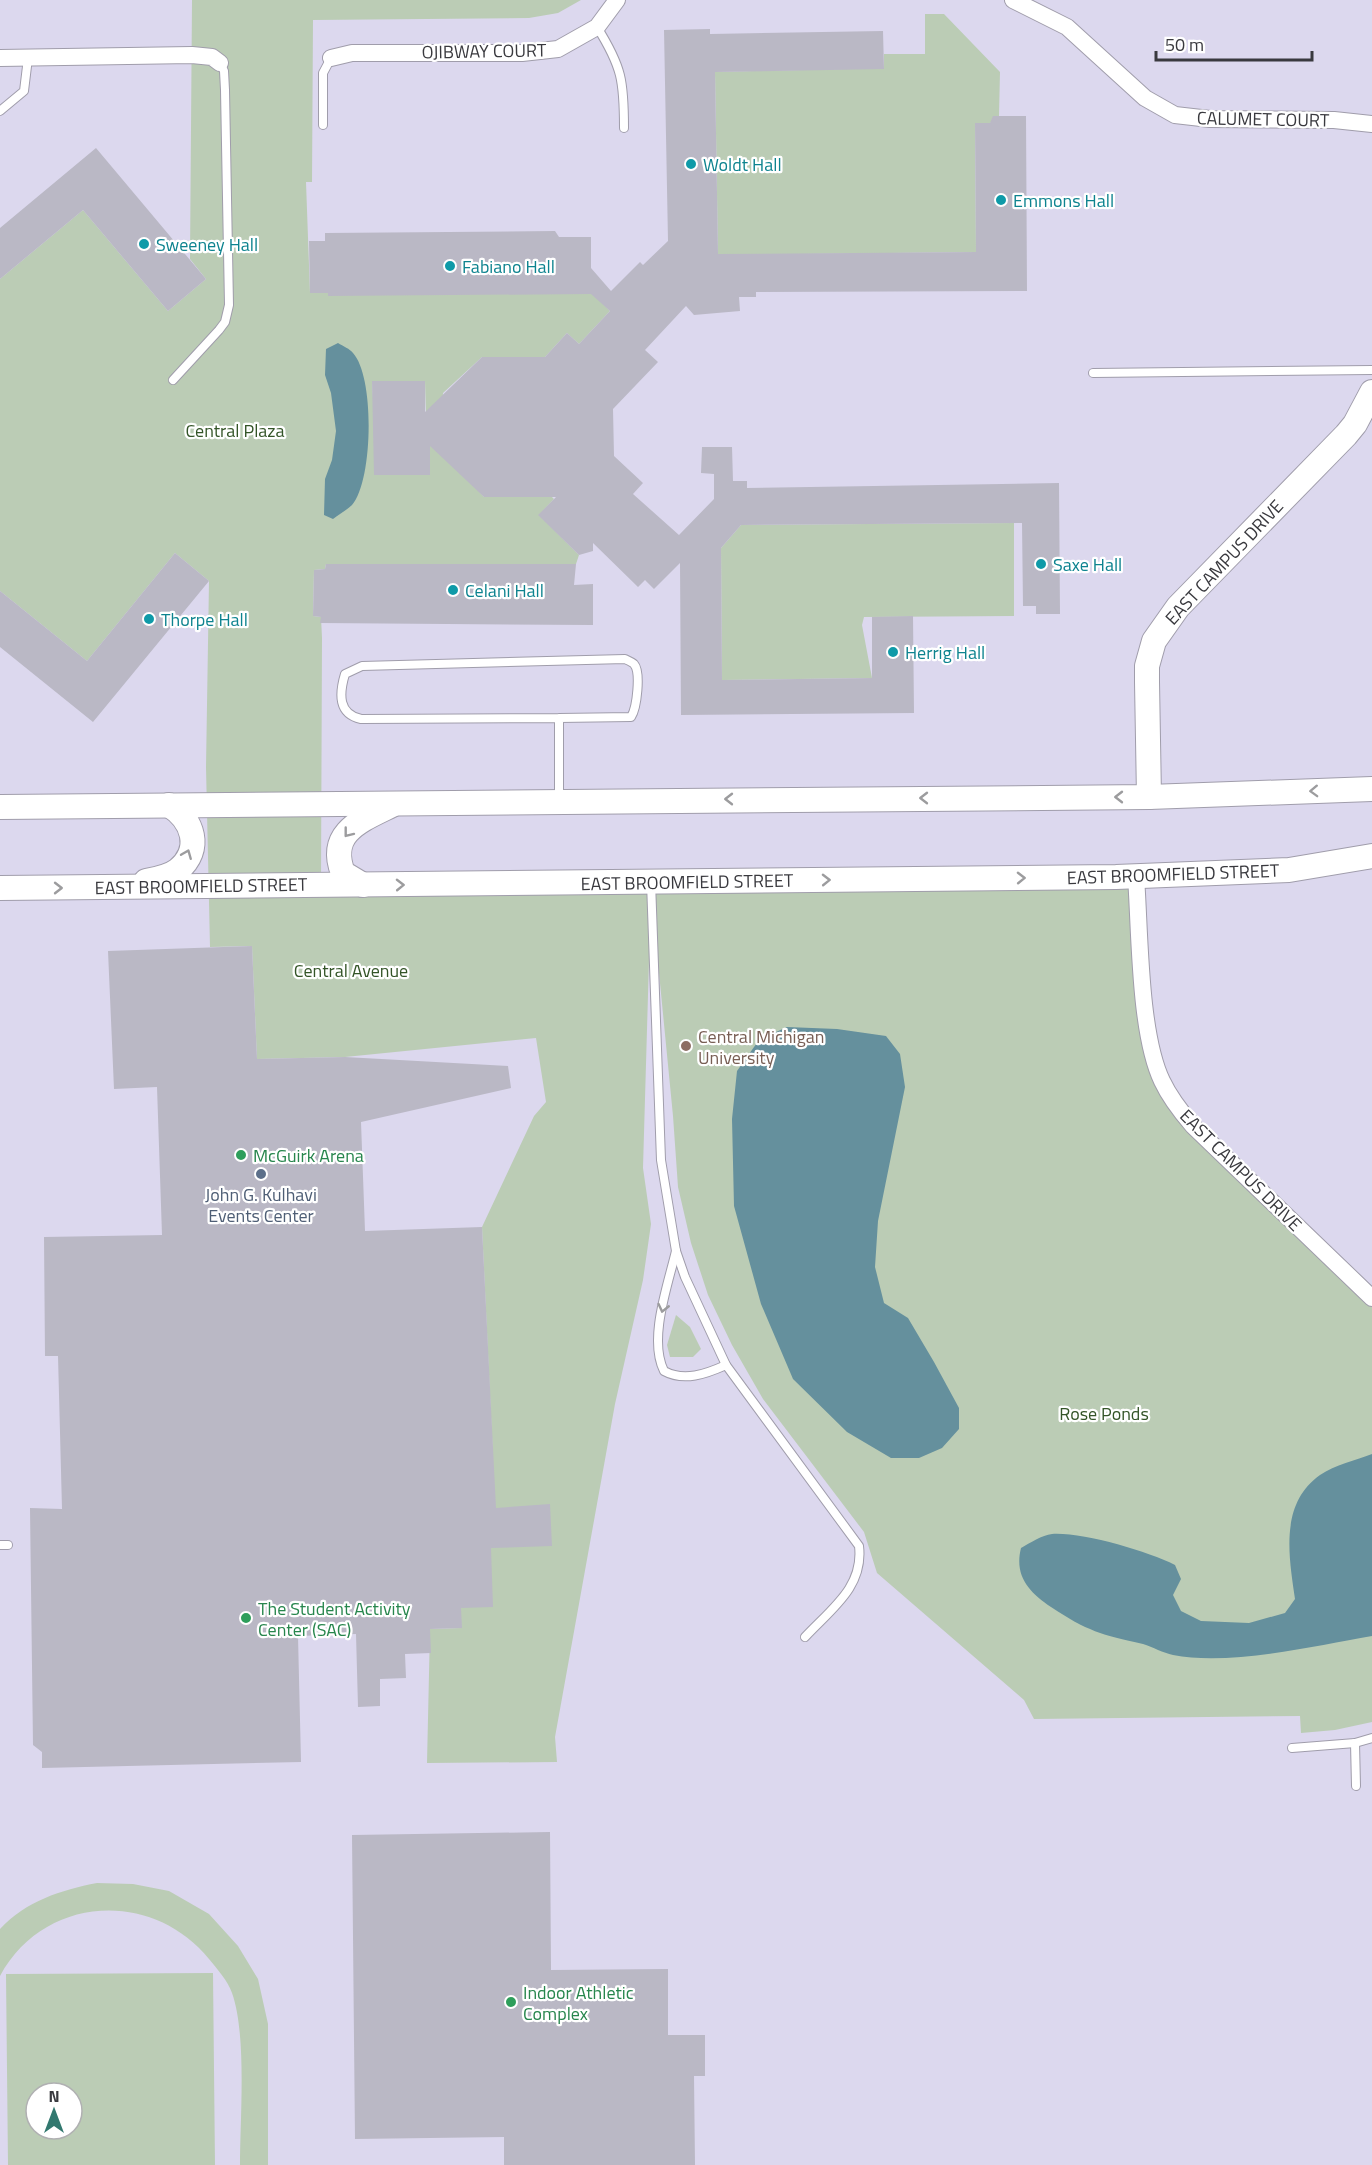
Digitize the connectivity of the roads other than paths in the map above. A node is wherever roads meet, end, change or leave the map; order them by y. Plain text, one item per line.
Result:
1 (618, 0) edge
2 (1013, 0) edge
3 (597, 27) junction
4 (0, 58) edge
5 (28, 58) junction
6 (331, 58) joint
7 (220, 63) joint
8 (0, 111) edge
9 (1372, 124) edge
10 (323, 125) dead end
11 (624, 128) dead end
12 (1372, 370) edge
13 (1093, 373) dead end
14 (173, 380) dead end
15 (1372, 392) edge
16 (559, 718) junction
17 (1372, 789) edge
18 (1149, 797) junction
19 (559, 801) junction
20 (397, 803) junction
21 (170, 805) junction
22 (0, 807) edge
23 (1372, 856) edge
24 (1136, 877) junction
25 (651, 882) junction
26 (363, 885) junction
27 (120, 887) junction
28 (0, 888) edge
29 (676, 1251) junction
30 (1372, 1298) edge
31 (726, 1365) junction
32 (804, 1637) dead end
33 (1372, 1738) edge
34 (1355, 1743) junction
35 (1292, 1748) dead end
36 (1356, 1786) dead end

1 - 3 street, OJIBWAY COURT
2 - 9 street, CALUMET COURT
3 - 6 street, OJIBWAY COURT
3 - 11 lane
4 - 5 street
5 - 7 street
5 - 8 lane
6 - 10 lane
7 - 14 lane
12 - 13 lane
15 - 18 main road, EAST CAMPUS DRIVE
16 - 16 lane
16 - 19 lane
17 -> 18 main road
18 -> 19 main road
19 - 20 main road
20 - 21 main road
20 -> 26 main road
21 - 22 main road
27 -> 21 main road
23 - 24 main road, EAST BROOMFIELD STREET
25 -> 24 main road, EAST BROOMFIELD STREET
24 - 30 street, EAST CAMPUS DRIVE
26 -> 25 main road, EAST BROOMFIELD STREET
25 - 29 lane
26 - 27 main road, EAST BROOMFIELD STREET
28 -> 27 main road, EAST BROOMFIELD STREET
29 - 31 lane
29 -> 31 lane
31 - 32 lane
33 - 34 lane
34 - 35 lane
34 - 36 lane

